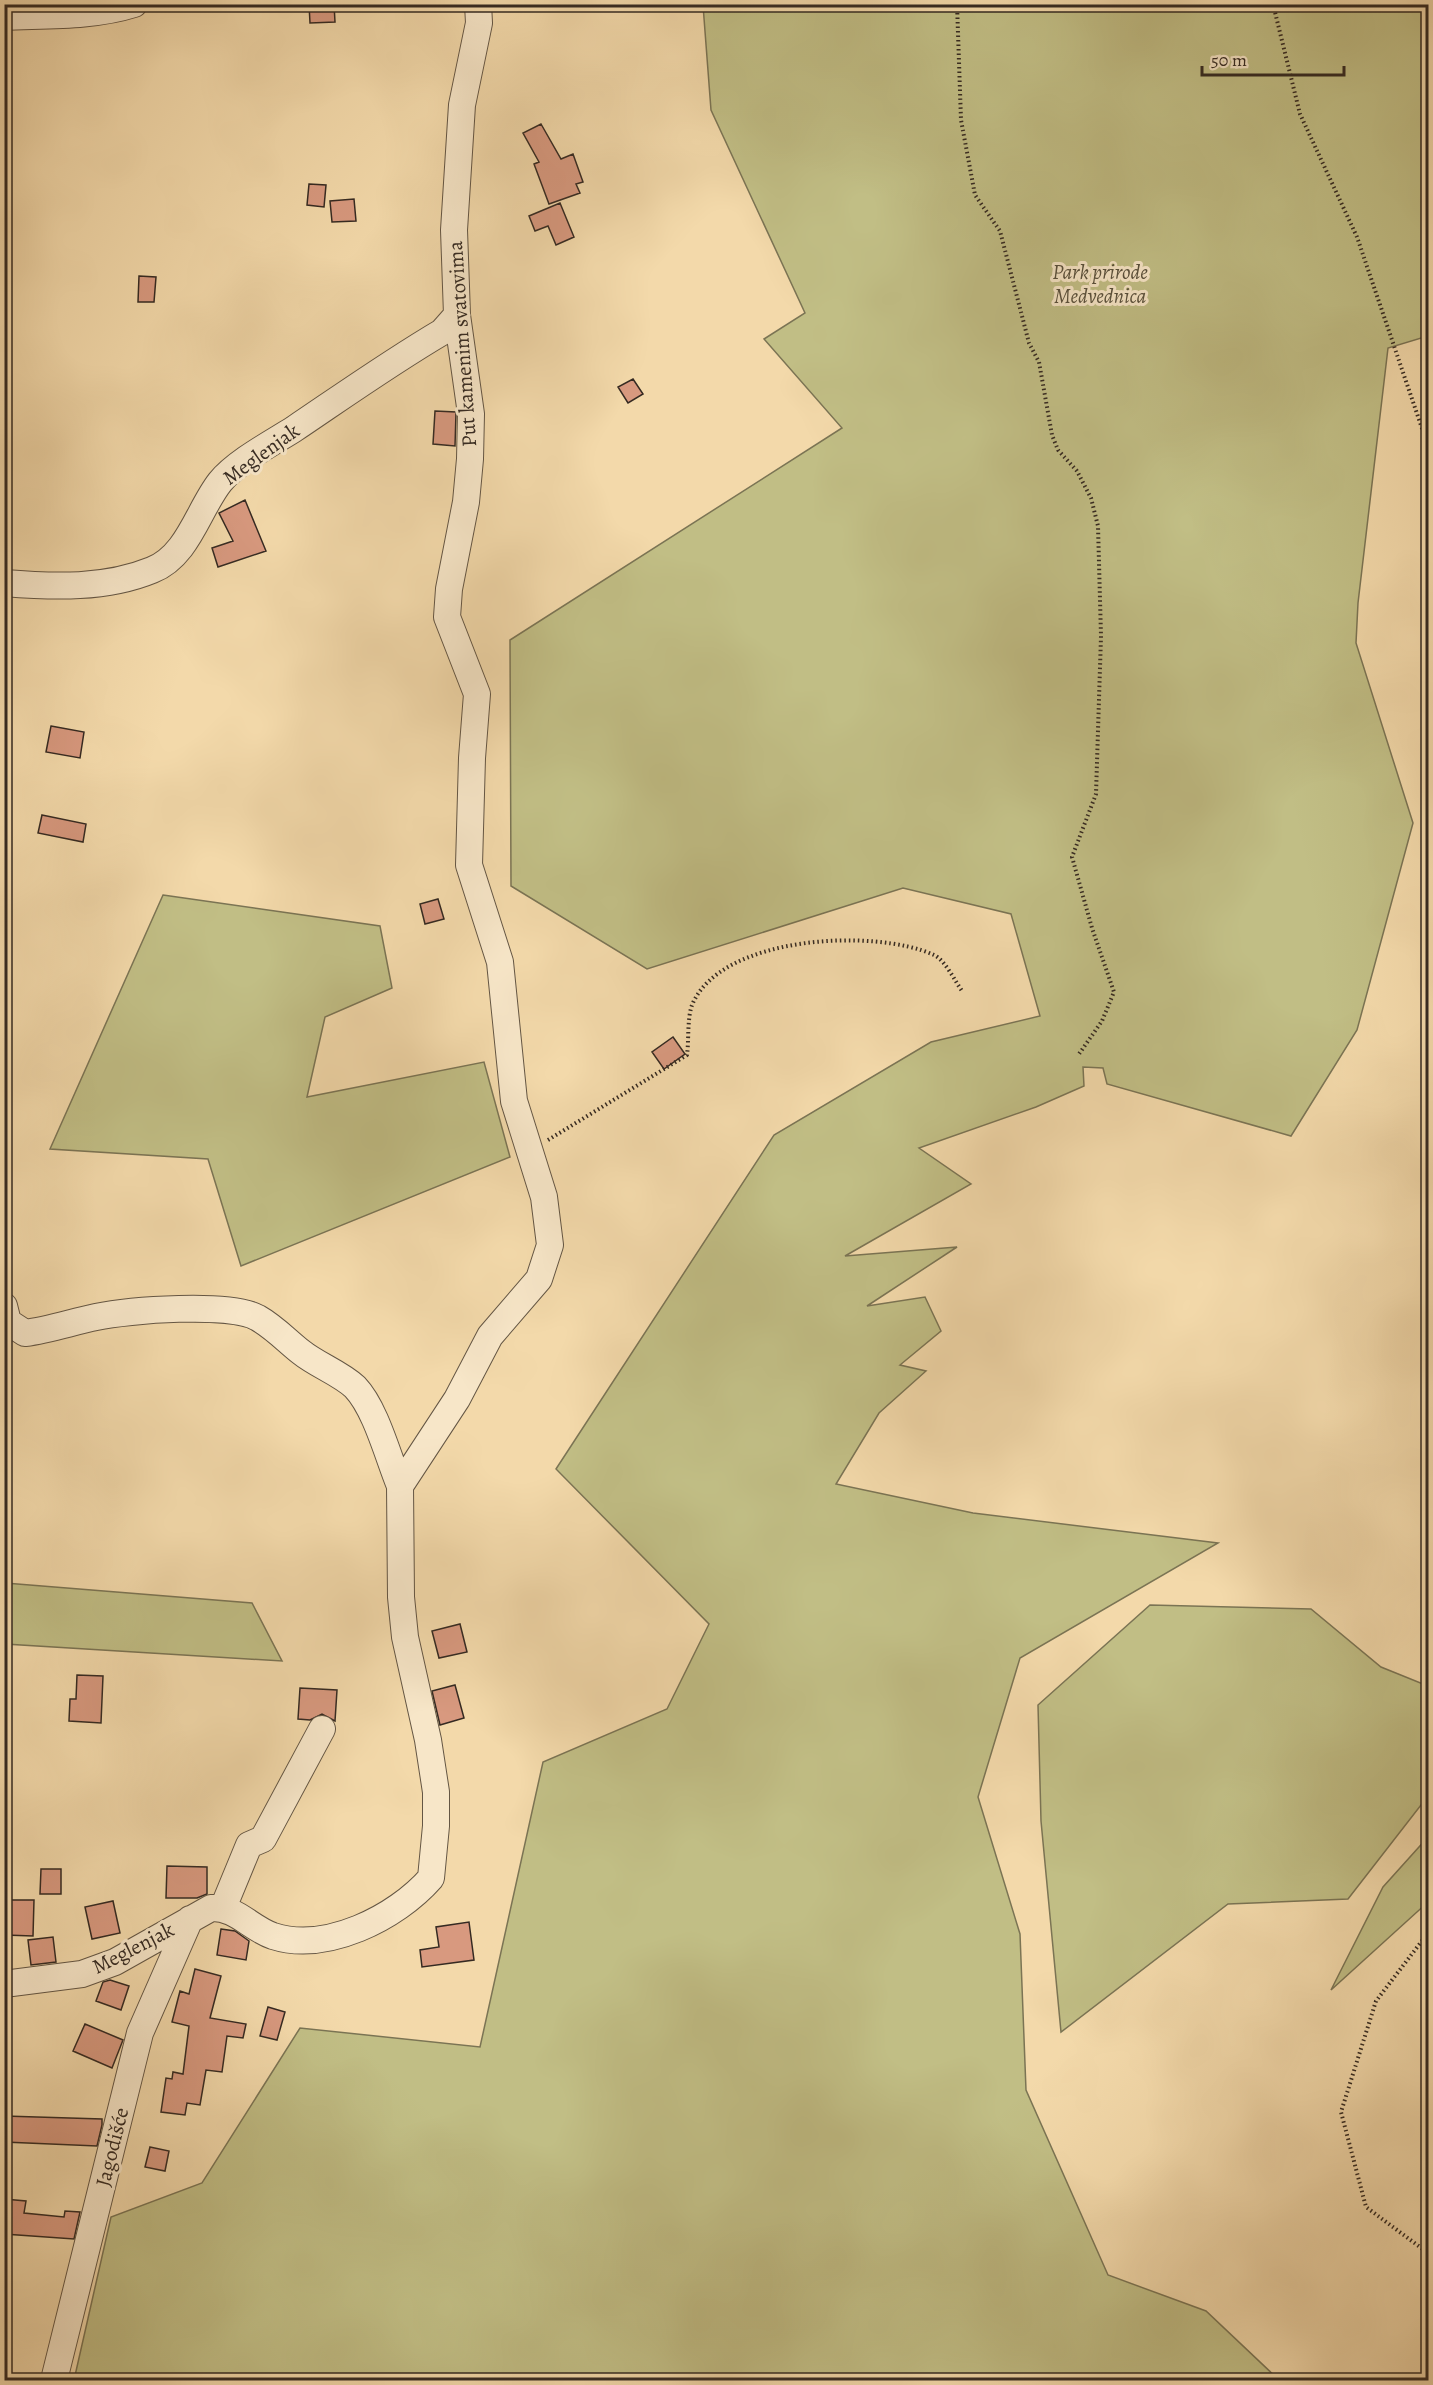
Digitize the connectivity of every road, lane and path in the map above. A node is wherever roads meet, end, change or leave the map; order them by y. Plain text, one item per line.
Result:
1 (134, 4) edge
2 (478, 4) edge
3 (957, 4) edge
4 (1274, 4) edge
5 (4, 17) edge
6 (457, 315) junction
7 (1428, 446) edge
8 (4, 583) edge
9 (962, 991) dead end
10 (1079, 1054) dead end
11 (529, 1151) junction
12 (4, 1306) edge
13 (400, 1486) junction
14 (322, 1729) dead end
15 (223, 1908) junction
16 (190, 1919) junction
17 (1428, 1933) edge
18 (4, 1984) edge
19 (1428, 2253) edge
20 (54, 2380) edge

1 - 5 street
2 - 6 street, Put kamenim svatovima
3 - 10 path
4 - 7 path
6 - 8 street, Meglenjak
6 - 11 street, Put kamenim svatovima
9 - 11 path
11 - 13 street, Put kamenim svatovima
12 - 13 street
13 - 15 street
14 - 15 street
15 - 16 street
16 - 18 street, Meglenjak
16 - 20 street, Jagodišće
17 - 19 path

